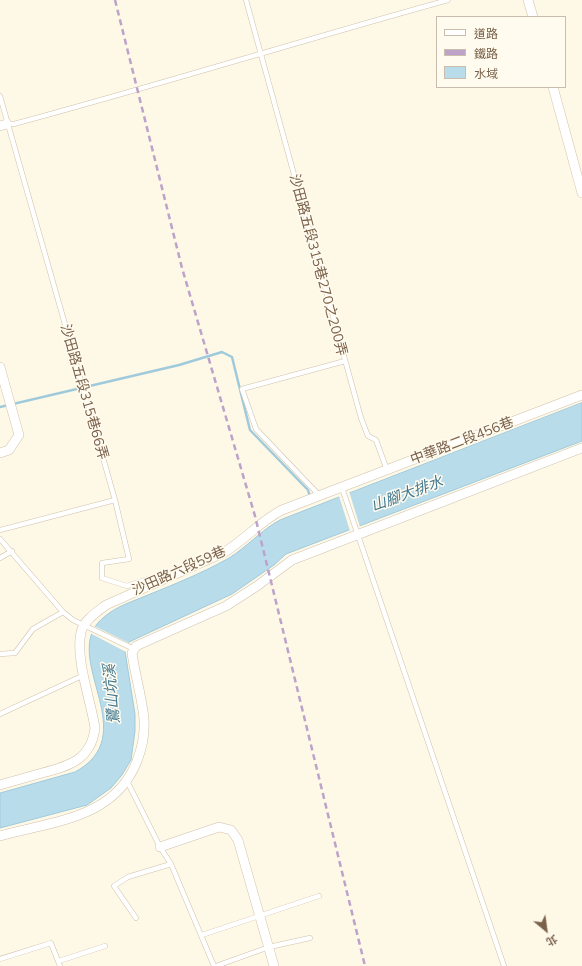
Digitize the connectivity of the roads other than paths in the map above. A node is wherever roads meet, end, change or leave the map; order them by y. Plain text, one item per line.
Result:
1 (246, 0) edge
2 (448, 0) edge
3 (528, 0) edge
4 (533, 16) edge
5 (260, 53) junction
6 (553, 88) edge
7 (0, 96) edge
8 (4, 125) edge
9 (582, 193) edge
10 (345, 361) junction
11 (0, 367) edge
12 (582, 395) edge
13 (582, 448) edge
14 (0, 453) edge
15 (387, 470) junction
16 (342, 488) junction
17 (320, 497) junction
18 (115, 500) junction
19 (0, 530) edge
20 (357, 534) junction
21 (0, 539) edge
22 (12, 551) junction
23 (0, 558) edge
24 (160, 581) junction
25 (63, 612) junction
26 (85, 625) junction
27 (134, 649) junction
28 (0, 654) edge
29 (84, 675) junction
30 (0, 714) edge
31 (127, 782) junction
32 (0, 784) edge
33 (0, 836) edge
34 (160, 848) junction
35 (171, 864) junction
36 (319, 896) dead end
37 (258, 914) junction
38 (136, 918) dead end
39 (202, 935) junction
40 (310, 938) dead end
41 (105, 946) dead end
42 (268, 947) junction
43 (0, 959) edge
44 (60, 963) edge
45 (215, 966) edge
46 (274, 966) edge
47 (504, 966) edge

1 - 5 lane, 沙田路五段315巷270之200弄
2 - 5 lane
3 - 4 street
5 - 8 lane
5 - 10 lane, 沙田路五段315巷270之200弄
6 - 9 street
7 - 8 lane, 沙田路五段315巷66弄
8 - 18 lane, 沙田路五段315巷66弄
10 - 15 lane
10 - 17 lane, 沙田路五段315巷270之200弄
11 - 14 street
12 - 15 street, 中華路二段456巷
13 - 20 street
15 - 16 street, 中華路二段456巷
16 - 17 street, 沙田路六段59巷
16 - 20 lane
17 - 24 street, 沙田路六段59巷
18 - 19 lane
18 - 24 lane, 沙田路五段315巷66弄
20 - 27 street
20 - 47 lane
21 - 22 lane
22 - 23 lane
22 - 25 lane
24 - 26 street, 沙田路六段59巷
25 - 26 lane
25 - 28 lane
26 - 27 lane
26 - 29 street
27 - 31 street
29 - 30 lane
29 - 32 street
31 - 33 street
31 - 34 lane
34 - 35 lane
34 - 37 street
35 - 38 lane
35 - 39 lane
36 - 37 lane
37 - 39 lane
37 - 42 street
39 - 45 lane
40 - 42 lane
41 - 44 lane
42 - 45 lane
42 - 46 street
43 - 44 lane

